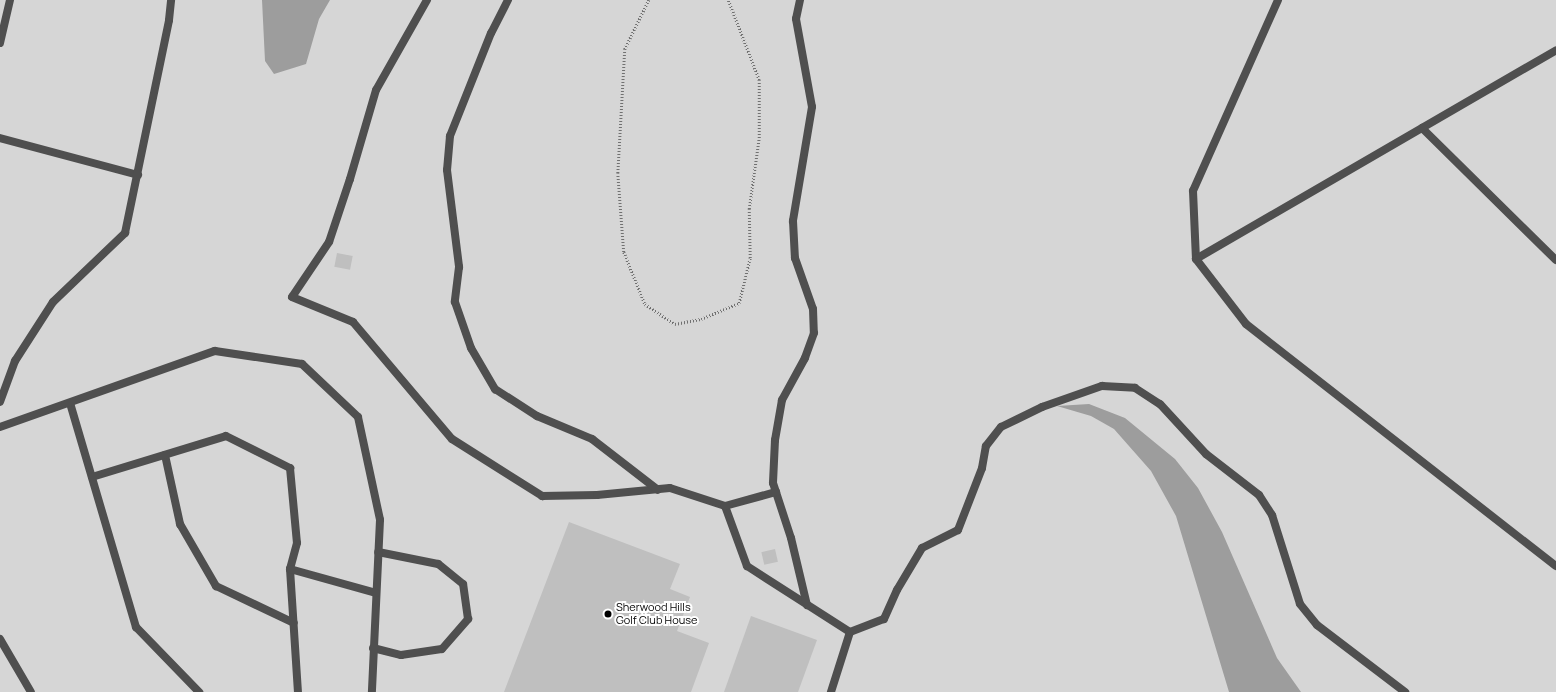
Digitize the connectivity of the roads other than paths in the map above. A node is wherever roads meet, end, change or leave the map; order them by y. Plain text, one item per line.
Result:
1 (10, 0) edge
2 (171, 0) edge
3 (427, 0) edge
4 (508, 0) edge
5 (800, 0) edge
6 (1278, 0) edge
7 (0, 43) edge
8 (1556, 50) edge
9 (1422, 128) junction
10 (0, 138) edge
11 (138, 175) junction
12 (1196, 259) junction
13 (1556, 260) edge
14 (0, 402) edge
15 (70, 403) junction
16 (0, 427) edge
17 (165, 455) junction
18 (92, 477) junction
19 (658, 490) junction
20 (776, 492) junction
21 (725, 506) junction
22 (378, 552) junction
23 (1556, 566) edge
24 (290, 570) junction
25 (376, 593) junction
26 (807, 605) junction
27 (294, 623) junction
28 (850, 632) junction
29 (0, 639) edge
30 (373, 648) junction
31 (31, 692) edge
32 (199, 692) edge
33 (298, 692) edge
34 (372, 692) edge
35 (831, 692) edge
36 (1405, 692) edge

1 - 7 street
2 - 11 street
3 - 19 street
4 - 19 street
5 - 20 street
6 - 12 street
8 - 9 street
9 - 12 street
9 - 13 street
10 - 11 street
11 - 14 street
12 - 23 street
15 - 16 street
15 - 18 street
15 - 22 street
17 - 18 street
17 - 24 street
17 - 27 street
18 - 32 street
19 - 21 street
20 - 21 street
20 - 26 street
21 - 26 street
22 - 25 street
22 - 30 street
24 - 25 street
24 - 27 street
25 - 30 street
26 - 28 street
27 - 33 street
28 - 35 street
28 - 36 street
29 - 31 street
30 - 34 street

